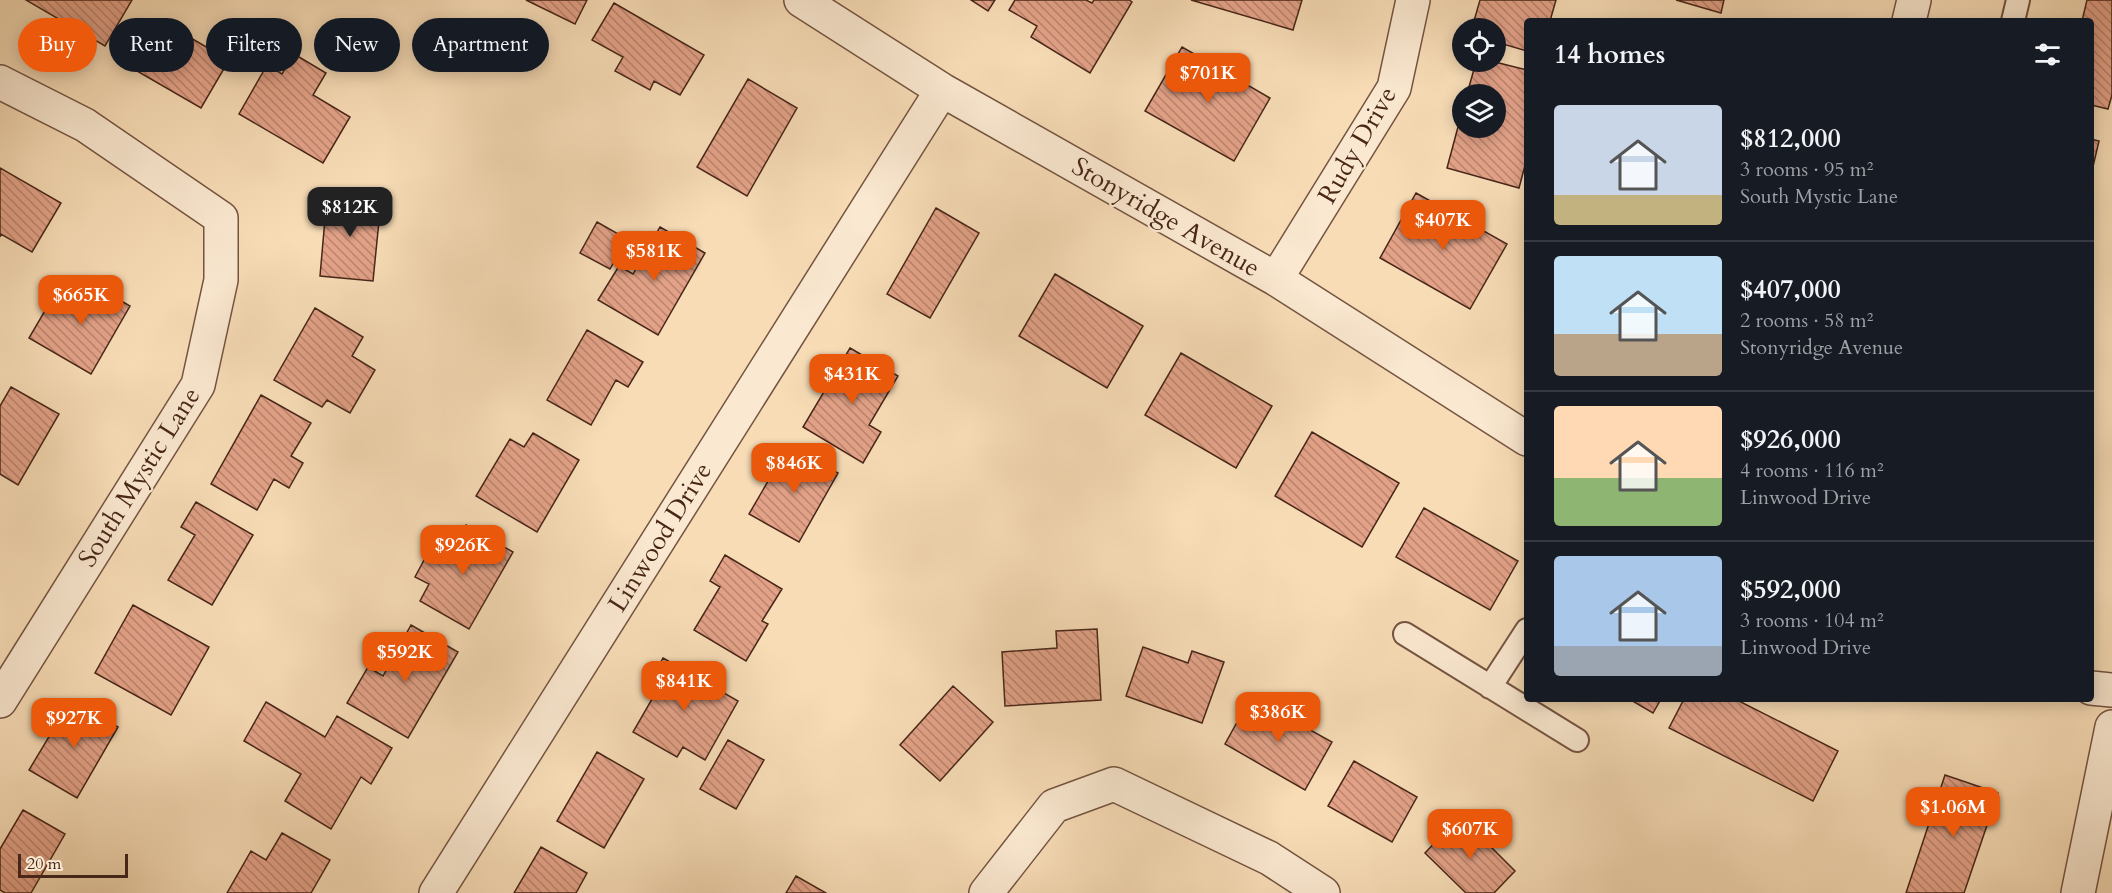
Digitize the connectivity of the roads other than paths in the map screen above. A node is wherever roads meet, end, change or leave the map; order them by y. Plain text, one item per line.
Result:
1 (801, 0) edge
2 (1413, 0) edge
3 (1914, 0) edge
4 (2018, 0) edge
5 (1910, 18) edge
6 (2014, 18) edge
7 (0, 82) edge
8 (942, 90) junction
9 (1276, 279) junction
10 (1524, 438) edge
11 (1405, 634) dead end
12 (1524, 635) edge
13 (1490, 687) junction
14 (2094, 688) edge
15 (2112, 690) edge
16 (0, 701) edge
17 (2112, 727) edge
18 (1577, 740) dead end
19 (436, 893) edge
20 (986, 893) edge
21 (1323, 893) edge
22 (2078, 893) edge

1 - 8 street, Stonyridge Avenue
2 - 9 street, Rudy Drive
3 - 5 street
4 - 6 lane
7 - 16 street, South Mystic Lane
8 - 9 street, Stonyridge Avenue
8 - 19 street, Linwood Drive
9 - 10 street, Stonyridge Avenue
11 - 13 lane
12 - 13 lane
13 - 18 lane
14 - 15 street
17 - 22 street
20 - 21 street

